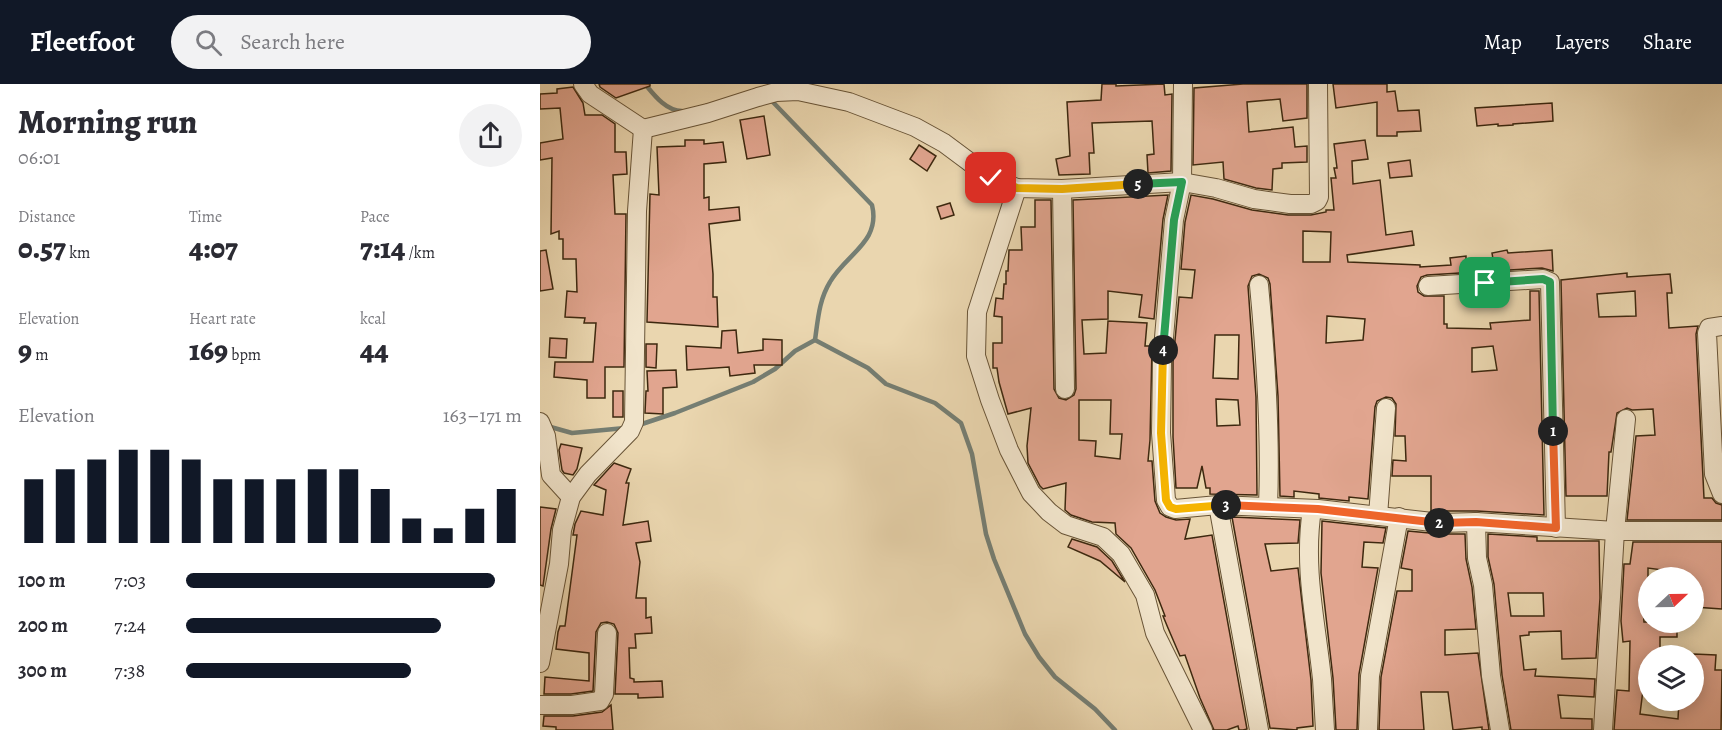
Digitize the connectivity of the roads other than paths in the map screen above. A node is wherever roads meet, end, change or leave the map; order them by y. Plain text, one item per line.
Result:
1 (583, 84) edge
2 (1183, 84) edge
3 (1318, 84) edge
4 (643, 129) junction
5 (1182, 182) junction
6 (1017, 188) junction
7 (1062, 189) junction
8 (1259, 285) dead end
9 (1428, 286) dead end
10 (1722, 326) edge
11 (1065, 388) dead end
12 (1386, 408) dead end
13 (1626, 419) dead end
14 (540, 422) edge
15 (1722, 494) edge
16 (570, 497) junction
17 (1218, 505) junction
18 (1268, 507) junction
19 (1312, 509) junction
20 (1378, 516) junction
21 (1399, 517) junction
22 (1476, 522) junction
23 (1556, 528) junction
24 (1615, 531) junction
25 (1722, 531) edge
26 (607, 633) dead end
27 (540, 663) edge
28 (540, 705) edge
29 (1203, 730) edge
30 (1259, 730) edge
31 (1325, 730) edge
32 (1368, 730) edge
33 (1500, 730) edge
34 (1603, 730) edge

1 - 4 street
2 - 5 street
3 - 5 street
4 - 6 street
4 - 16 street
5 - 7 street
5 - 17 street
6 - 7 street
6 - 29 street
7 - 11 street
8 - 18 street
9 - 23 street
10 - 15 street
12 - 20 street
13 - 24 street
14 - 16 street
16 - 27 street
17 - 18 street
17 - 30 street
18 - 19 street
19 - 20 street
19 - 31 street
20 - 21 street
21 - 22 street
21 - 32 street
22 - 23 street
22 - 33 street
23 - 24 street
24 - 25 street
24 - 34 street
26 - 28 street

